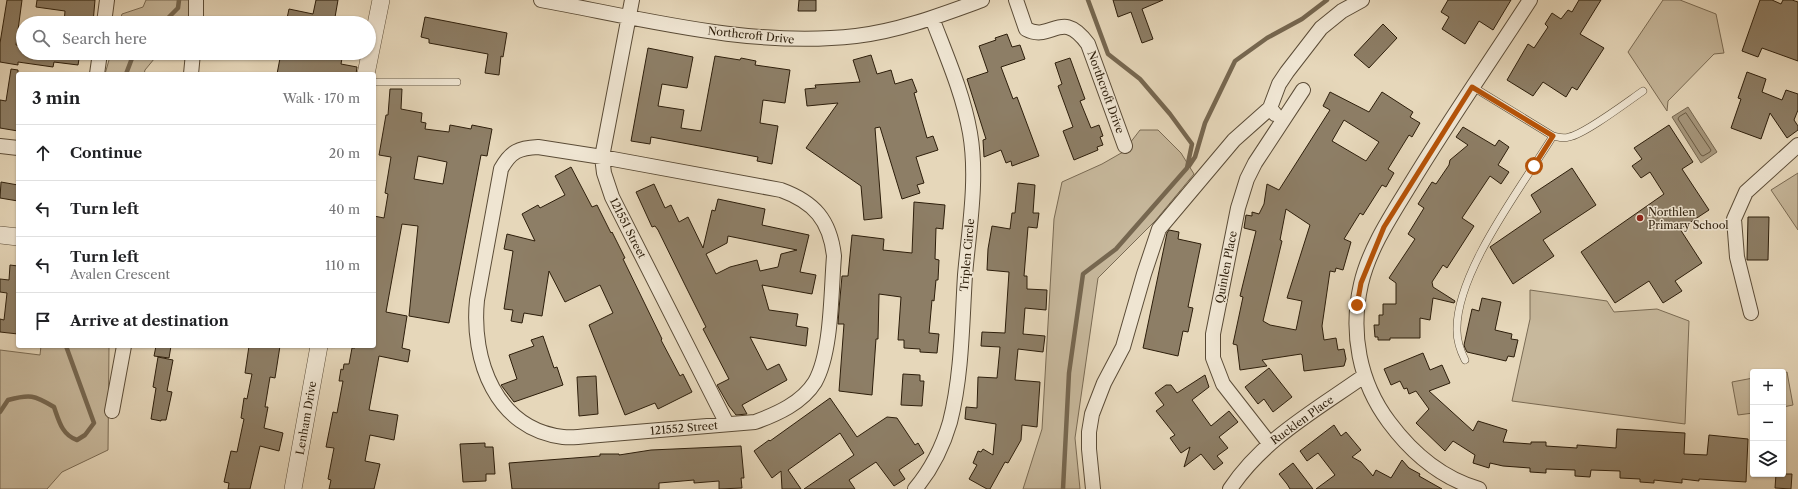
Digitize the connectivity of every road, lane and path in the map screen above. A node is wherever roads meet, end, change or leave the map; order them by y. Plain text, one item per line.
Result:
1 (107, 0) edge
2 (196, 0) edge
3 (381, 0) edge
4 (541, 0) edge
5 (632, 0) edge
6 (982, 0) edge
7 (1016, 0) edge
8 (1362, 0) edge
9 (1530, 0) edge
10 (105, 16) edge
11 (196, 16) edge
12 (629, 17) junction
13 (932, 18) junction
14 (376, 25) edge
15 (99, 60) edge
16 (192, 60) edge
17 (369, 60) edge
18 (97, 72) edge
19 (191, 72) edge
20 (366, 72) edge
21 (376, 82) edge
22 (457, 82) dead end
23 (1472, 87) junction
24 (1304, 90) dead end
25 (1643, 91) dead end
26 (1270, 108) junction
27 (1283, 121) junction
28 (1553, 136) junction
29 (1798, 145) edge
30 (0, 146) edge
31 (1125, 146) dead end
32 (16, 148) edge
33 (602, 157) junction
34 (0, 235) edge
35 (16, 238) edge
36 (1751, 313) dead end
37 (124, 348) edge
38 (319, 348) edge
39 (1465, 360) dead end
40 (1364, 376) junction
41 (112, 411) dead end
42 (727, 424) junction
43 (1269, 443) junction
44 (293, 489) edge
45 (915, 489) edge
46 (1093, 489) edge
47 (1230, 489) edge
48 (1479, 489) edge

1 - 10 street
2 - 11 street
3 - 14 street
4 - 12 street, Northcroft Drive
5 - 12 street, 121551 Street
6 - 13 street, Northcroft Drive
7 - 31 street, Northcroft Drive
8 - 26 street
9 - 23 street
12 - 13 street, Northcroft Drive
12 - 33 street, 121551 Street
13 - 45 street, Triplen Circle
15 - 18 street
16 - 19 street
17 - 20 street
21 - 22 lane
23 - 28 lane
23 - 40 street
24 - 27 street, Quinlen Place
25 - 28 lane
26 - 27 street
26 - 46 street
27 - 43 street, Quinlen Place
28 - 39 lane
29 - 36 street
30 - 32 street
33 - 42 street, 121551 Street
33 - 42 street, 121552 Street
33 - 42 street, 121552 Street
34 - 35 street
37 - 41 street
38 - 44 street, Lenham Drive
40 - 43 street, Rucklen Place
40 - 48 street
43 - 47 street, Rucklen Place

